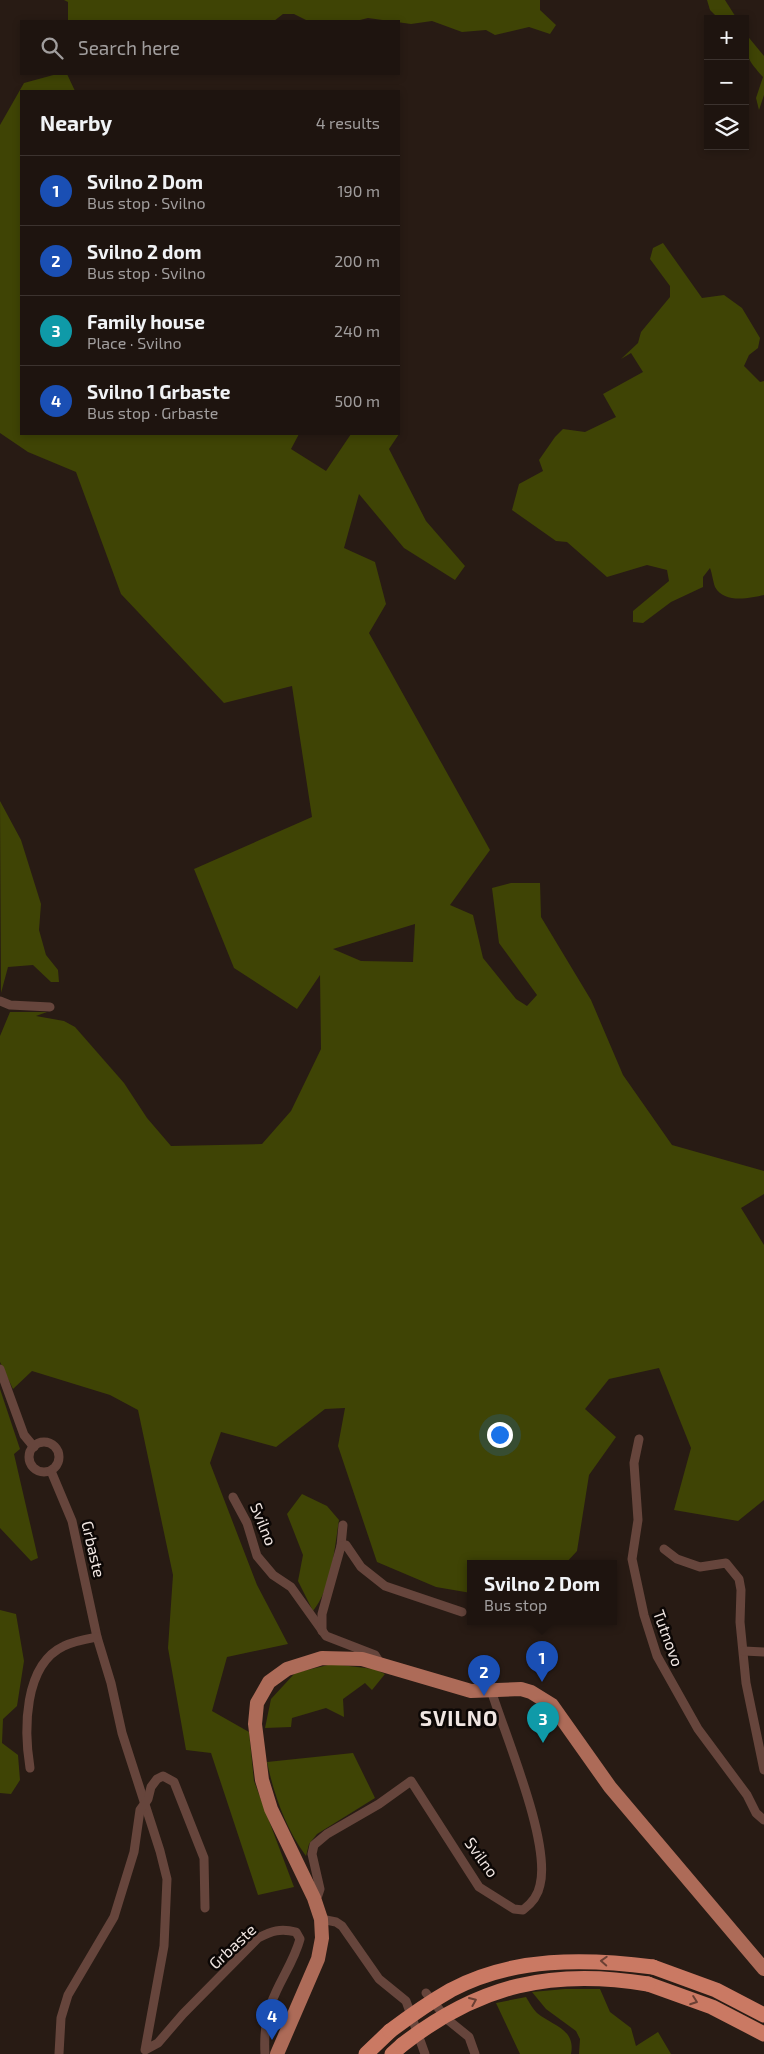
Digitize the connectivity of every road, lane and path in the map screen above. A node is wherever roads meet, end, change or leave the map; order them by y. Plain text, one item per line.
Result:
1 (0, 1001) edge
2 (50, 1007) dead end
3 (0, 1369) edge
4 (639, 1438) dead end
5 (34, 1446) junction
6 (51, 1471) junction
7 (233, 1498) dead end
8 (343, 1525) dead end
9 (341, 1546) junction
10 (664, 1548) dead end
11 (462, 1612) dead end
12 (322, 1631) junction
13 (97, 1637) junction
14 (744, 1651) junction
15 (764, 1652) edge
16 (380, 1663) junction
17 (491, 1690) junction
18 (30, 1768) dead end
19 (764, 1770) edge
20 (144, 1804) junction
21 (764, 1820) edge
22 (314, 1898) junction
23 (205, 1908) dead end
24 (321, 1919) junction
25 (764, 1969) edge
26 (426, 1993) dead end
27 (764, 2014) edge
28 (764, 2034) edge
29 (397, 2049) edge
30 (145, 2052) edge
31 (58, 2054) edge
32 (265, 2054) edge
33 (277, 2054) edge
34 (366, 2054) edge
35 (425, 2054) edge
36 (475, 2054) edge

1 - 2 street
3 - 5 street
4 - 21 street, Tutnovo
5 - 6 street
5 - 6 street
6 - 13 street, Grbaste
7 - 12 street, Svilno
8 - 9 street
9 - 11 street
9 - 12 street
10 - 14 street
12 - 16 street, Svilno
13 - 18 street
13 - 20 street, Grbaste
14 - 15 street
14 - 19 street
16 - 17 main road, Svilno
16 - 22 main road, Svilno
17 - 22 street, Svilno
17 - 25 main road, Svilno
20 - 23 street
20 - 30 street, Grbaste
20 - 31 street
22 - 24 main road, Svilno
24 - 33 main road, Svilno
24 - 35 street
26 - 36 street
27 -> 34 highway, bridge
29 -> 28 highway, bridge
30 - 32 street, Grbaste

